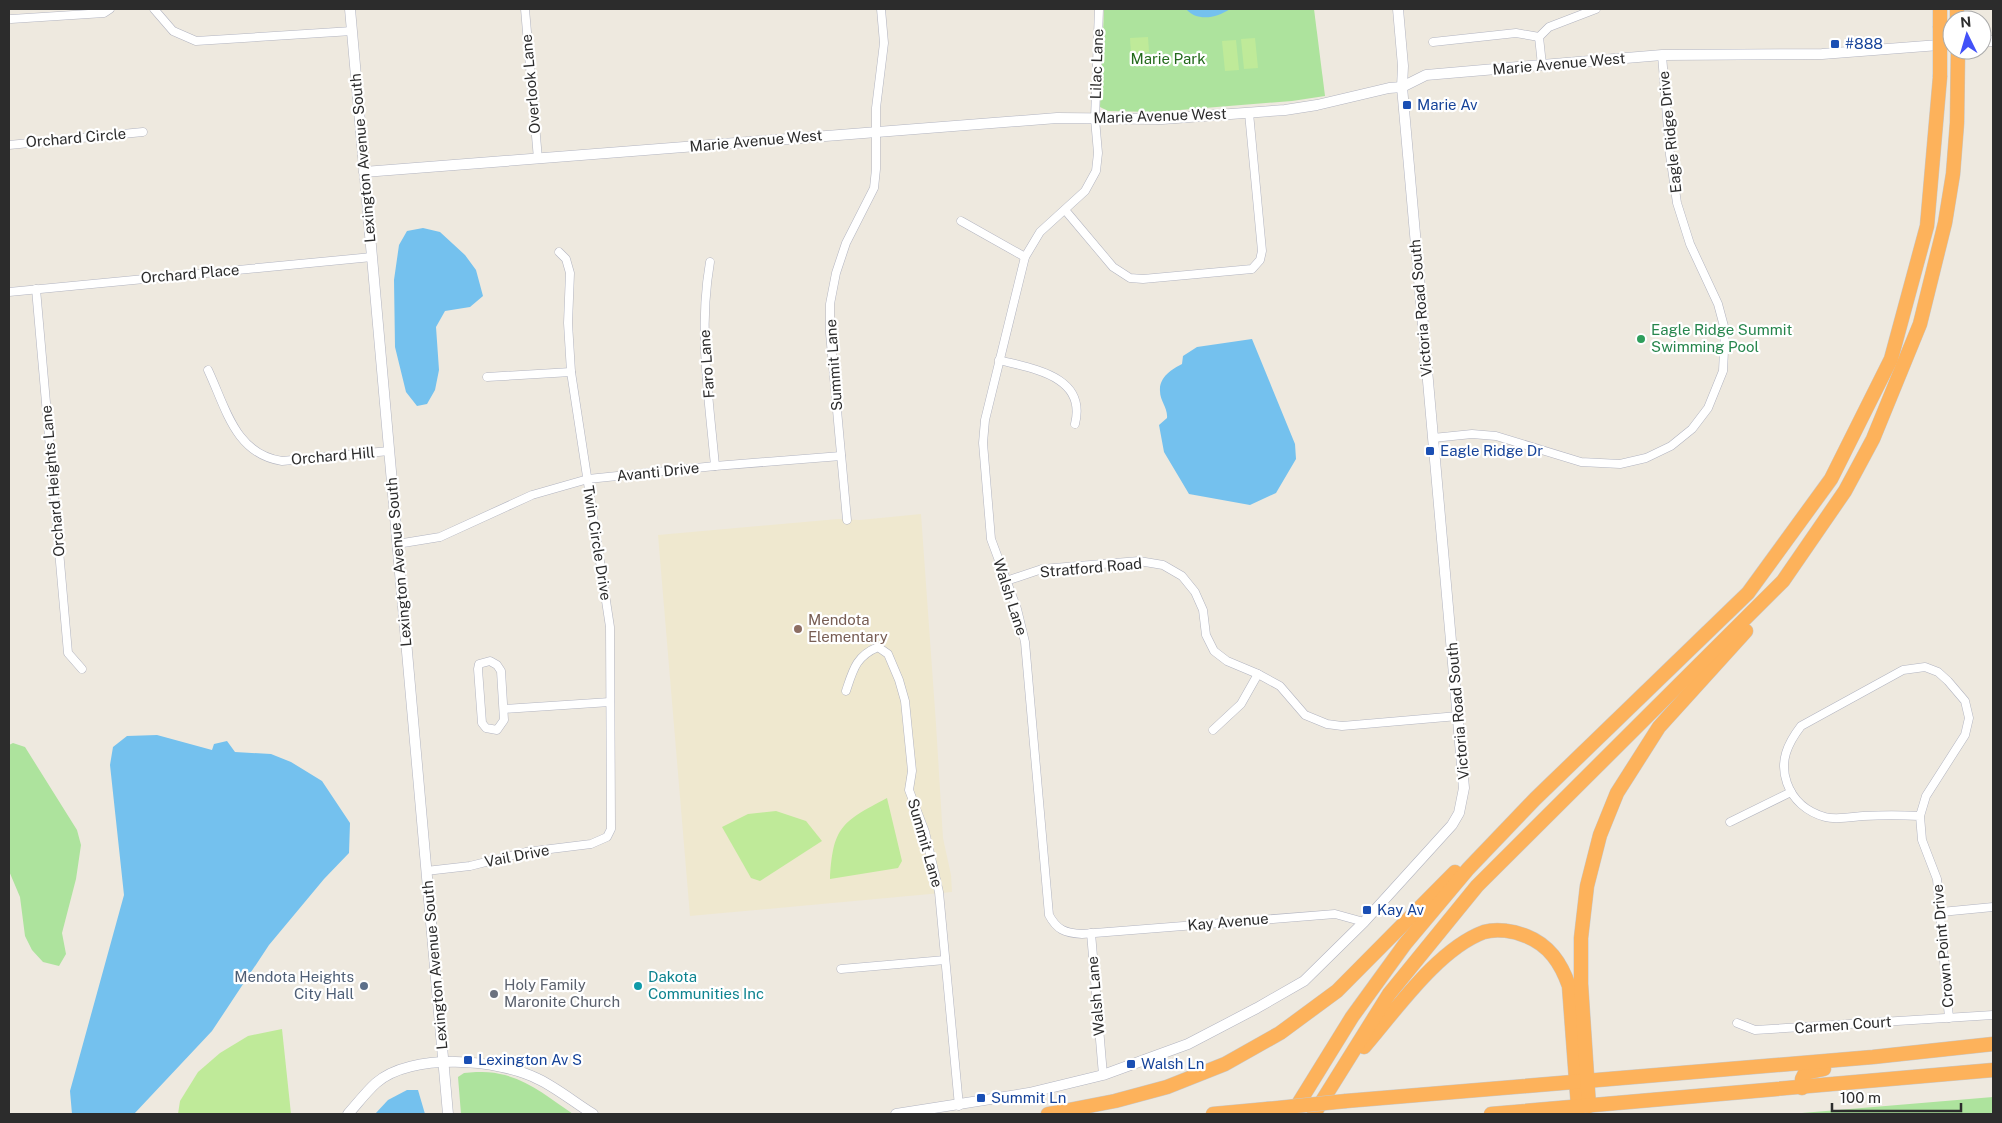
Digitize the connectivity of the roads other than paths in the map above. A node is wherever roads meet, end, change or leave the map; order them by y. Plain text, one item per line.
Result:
1 (110, 9) edge
2 (154, 9) edge
3 (350, 9) edge
4 (525, 9) edge
5 (881, 9) edge
6 (1099, 9) edge
7 (1398, 9) edge
8 (1596, 9) edge
9 (1940, 9) edge
10 (11, 20) dead end
11 (352, 31) junction
12 (1539, 37) junction
13 (1433, 42) dead end
14 (1942, 45) edge
15 (1662, 55) junction
16 (1958, 60) edge
17 (1542, 65) junction
18 (1402, 87) junction
19 (1249, 113) junction
20 (1094, 119) junction
21 (875, 131) junction
22 (143, 132) dead end
23 (9, 145) edge
24 (538, 158) junction
25 (364, 172) junction
26 (1066, 210) junction
27 (961, 220) dead end
28 (558, 252) dead end
29 (372, 257) junction
30 (1026, 257) junction
31 (710, 262) dead end
32 (36, 289) junction
33 (9, 292) edge
34 (999, 360) junction
35 (208, 370) dead end
36 (571, 372) junction
37 (487, 376) dead end
38 (1075, 424) dead end
39 (1433, 438) junction
40 (389, 451) junction
41 (841, 456) junction
42 (715, 466) junction
43 (588, 479) junction
44 (847, 520) dead end
45 (397, 544) junction
46 (1006, 581) junction
47 (1783, 581) junction
48 (82, 669) dead end
49 (1258, 674) junction
50 (846, 691) dead end
51 (610, 702) junction
52 (504, 709) junction
53 (1458, 716) junction
54 (1213, 730) dead end
55 (1790, 792) junction
56 (1535, 800) junction
57 (1920, 816) junction
58 (1730, 822) dead end
59 (607, 837) joint
60 (426, 870) junction
61 (1993, 907) edge
62 (1941, 912) junction
63 (1364, 922) junction
64 (1091, 933) junction
65 (945, 960) junction
66 (841, 969) dead end
67 (1993, 1015) edge
68 (1950, 1018) junction
69 (1738, 1023) dead end
70 (1993, 1044) edge
71 (444, 1062) junction
72 (1993, 1064) edge
73 (1993, 1070) edge
74 (1103, 1074) junction
75 (1891, 1078) junction
76 (1581, 1082) junction
77 (1802, 1088) junction
78 (959, 1106) junction
79 (1584, 1106) junction
80 (1317, 1109) edge
81 (348, 1114) edge
82 (448, 1114) edge
83 (593, 1114) edge
84 (896, 1114) edge
85 (1048, 1114) edge
86 (1214, 1114) edge
87 (1292, 1114) edge
88 (1491, 1114) edge

1 - 10 street
2 - 11 street
3 - 11 street, Lexington Avenue South
4 - 24 street, Overlook Lane
5 - 21 street, Summit Lane
6 - 20 street, Lilac Lane
7 - 18 street, Victoria Road South
8 - 12 street
9 - 56 highway, bridge
11 - 25 street, Lexington Avenue South
12 - 13 street
12 - 17 street
14 - 15 street, Marie Avenue West
15 - 17 street, Marie Avenue West
15 - 39 street, Eagle Ridge Drive
16 - 47 highway
17 - 18 street, Marie Avenue West
18 - 19 street, Marie Avenue West
18 - 39 street, Victoria Road South
19 - 20 street, Marie Avenue West
19 - 26 street
20 - 21 street, Marie Avenue West
20 - 26 street, Walsh Lane
21 - 24 street, Marie Avenue West
21 - 41 street, Summit Lane
22 - 23 street, Orchard Circle
24 - 25 street, Marie Avenue West
25 - 29 street, Lexington Avenue South
26 - 30 street, Walsh Lane
27 - 30 street
28 - 36 street, Twin Circle Drive
29 - 32 street, Orchard Place
29 - 40 street, Lexington Avenue South
30 - 34 street, Walsh Lane
31 - 42 street, Faro Lane
32 - 33 street, Orchard Place
32 - 48 street, Orchard Heights Lane
34 - 38 street
34 - 46 street, Walsh Lane
35 - 40 street, Orchard Hill
36 - 37 street
36 - 43 street, Twin Circle Drive
39 - 53 street, Victoria Road South
40 - 45 street, Lexington Avenue South
41 - 42 street, Avanti Drive
41 - 44 street, Summit Lane
42 - 43 street, Avanti Drive
43 - 45 street, Avanti Drive
43 - 51 street, Twin Circle Drive
45 - 60 street, Lexington Avenue South
46 - 49 street, Stratford Road
46 - 64 street, Walsh Lane
47 - 76 highway
47 - 80 highway
49 - 53 street, Stratford Road
49 - 54 street
50 - 65 street, Summit Lane
51 - 52 street
51 - 59 street, Twin Circle Drive
52 - 52 street
53 - 63 street, Victoria Road South
55 - 57 street, Crown Point Drive
55 - 57 street, Crown Point Drive
55 - 58 street
56 - 85 highway
56 - 87 highway
57 - 62 street, Crown Point Drive
59 - 60 street, Vail Drive
60 - 71 street, Lexington Avenue South
61 - 62 street
62 - 68 street, Crown Point Drive
63 - 64 street, Kay Avenue
63 - 74 street, Victoria Road South
64 - 74 street, Walsh Lane
65 - 66 street
65 - 78 street, Summit Lane
67 - 68 street, Carmen Court
68 - 69 street, Carmen Court
70 - 76 highway
70 - 77 highway
71 - 81 street
71 - 82 street, Lexington Avenue South
71 - 83 street
72 - 75 highway
73 - 75 highway
74 - 78 street, Victoria Road South
75 - 77 highway
76 - 79 highway
76 - 80 highway
76 - 86 highway, bridge
77 - 79 highway
78 - 84 street, Victoria Road South
79 - 88 highway

